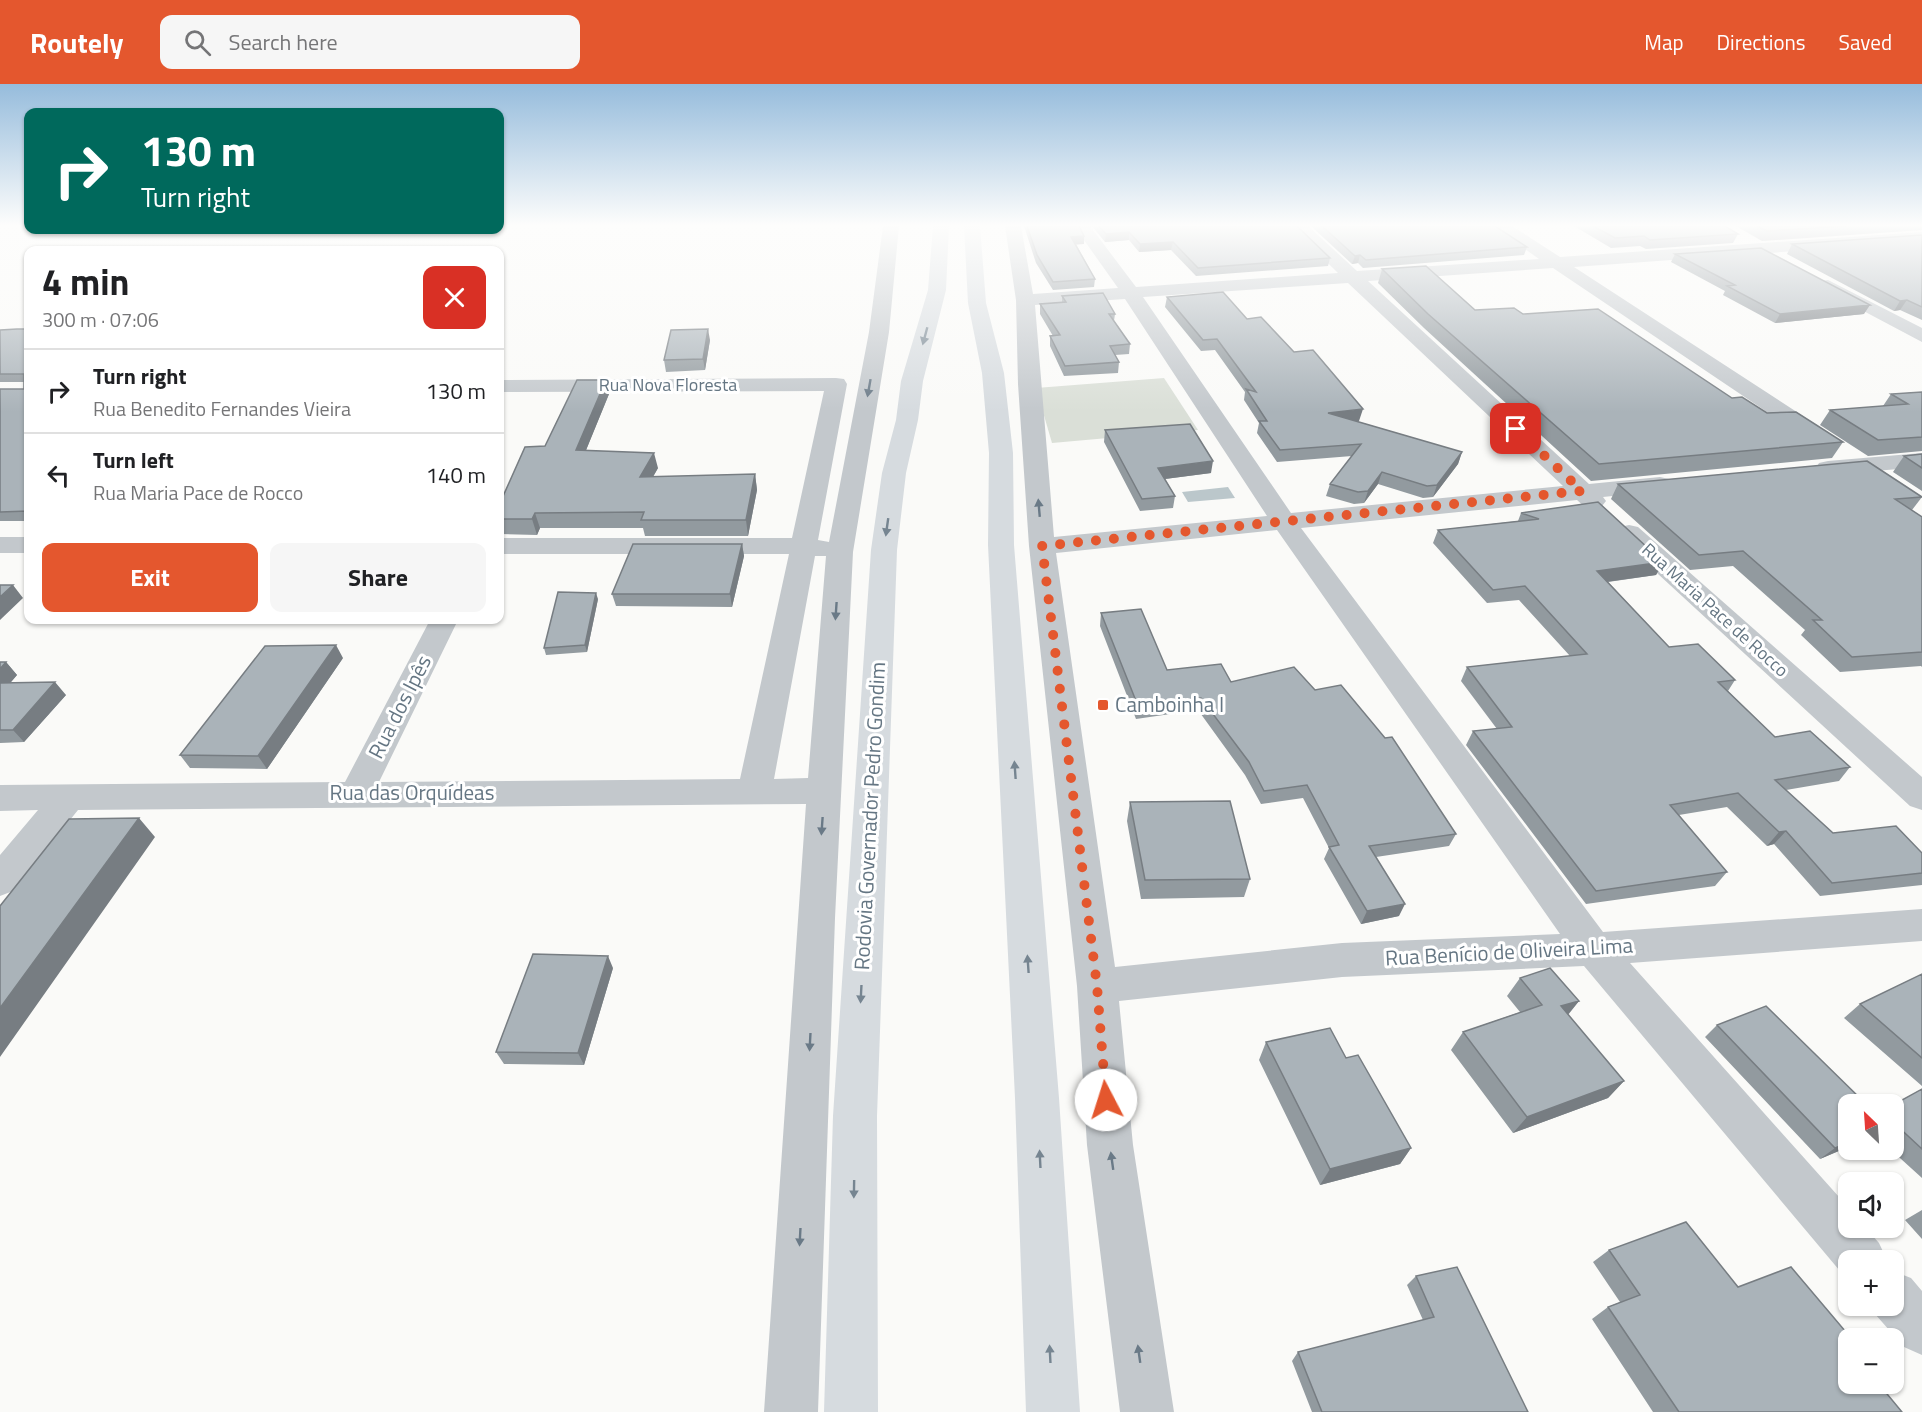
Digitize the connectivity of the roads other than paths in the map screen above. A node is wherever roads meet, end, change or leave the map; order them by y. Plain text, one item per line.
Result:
1 (884, 288) edge
2 (938, 288) edge
3 (975, 288) edge
4 (1023, 288) edge
5 (1127, 288) edge
6 (1186, 288) edge
7 (1365, 288) edge
8 (1593, 288) edge
9 (1834, 288) edge
10 (1130, 292) junction
11 (1025, 300) junction
12 (1922, 336) edge
13 (504, 386) edge
14 (1922, 460) edge
15 (1862, 465) junction
16 (1804, 470) edge
17 (1687, 481) edge
18 (1888, 482) edge
19 (1582, 491) junction
20 (1283, 521) junction
21 (0, 545) edge
22 (24, 545) edge
23 (504, 546) edge
24 (1042, 546) junction
25 (823, 549) junction
26 (442, 624) edge
27 (755, 791) junction
28 (825, 791) junction
29 (356, 794) junction
30 (70, 796) junction
31 (1922, 797) edge
32 (0, 798) edge
33 (0, 881) edge
34 (1922, 925) edge
35 (1593, 949) junction
36 (1097, 986) junction
37 (1853, 1250) edge
38 (1904, 1309) edge
39 (1922, 1329) edge
40 (791, 1412) edge
41 (851, 1412) edge
42 (1053, 1412) edge
43 (1147, 1412) edge

1 -> 25 street
2 -> 41 highway, Rodovia Governador Pedro Gondim
42 -> 3 highway, Rodovia Governador Pedro Gondim
4 - 11 street
5 - 10 street
6 - 10 street
7 - 19 street, Rua Maria Pace de Rocco
8 - 15 street
9 - 12 street
10 - 11 street
10 - 20 street
24 -> 11 street
13 - 25 street, Rua Nova Floresta
14 - 15 street
15 - 16 street
15 - 18 street
17 - 19 street
19 - 20 street
19 - 31 street, Rua Maria Pace de Rocco
20 - 24 street
20 - 35 street
21 - 22 street
23 - 25 street
24 - 36 street
25 - 27 street
25 -> 28 street
26 - 29 street, Rua dos Ipês
27 - 28 street, Rua das Orquídeas
27 - 29 street, Rua das Orquídeas
28 -> 40 street
29 - 30 street, Rua das Orquídeas
30 - 32 street, Rua das Orquídeas
30 - 33 street
34 - 35 street, Rua Benício de Oliveira Lima
35 - 36 street, Rua Benício de Oliveira Lima
35 - 37 street
43 -> 36 street
38 - 39 street

